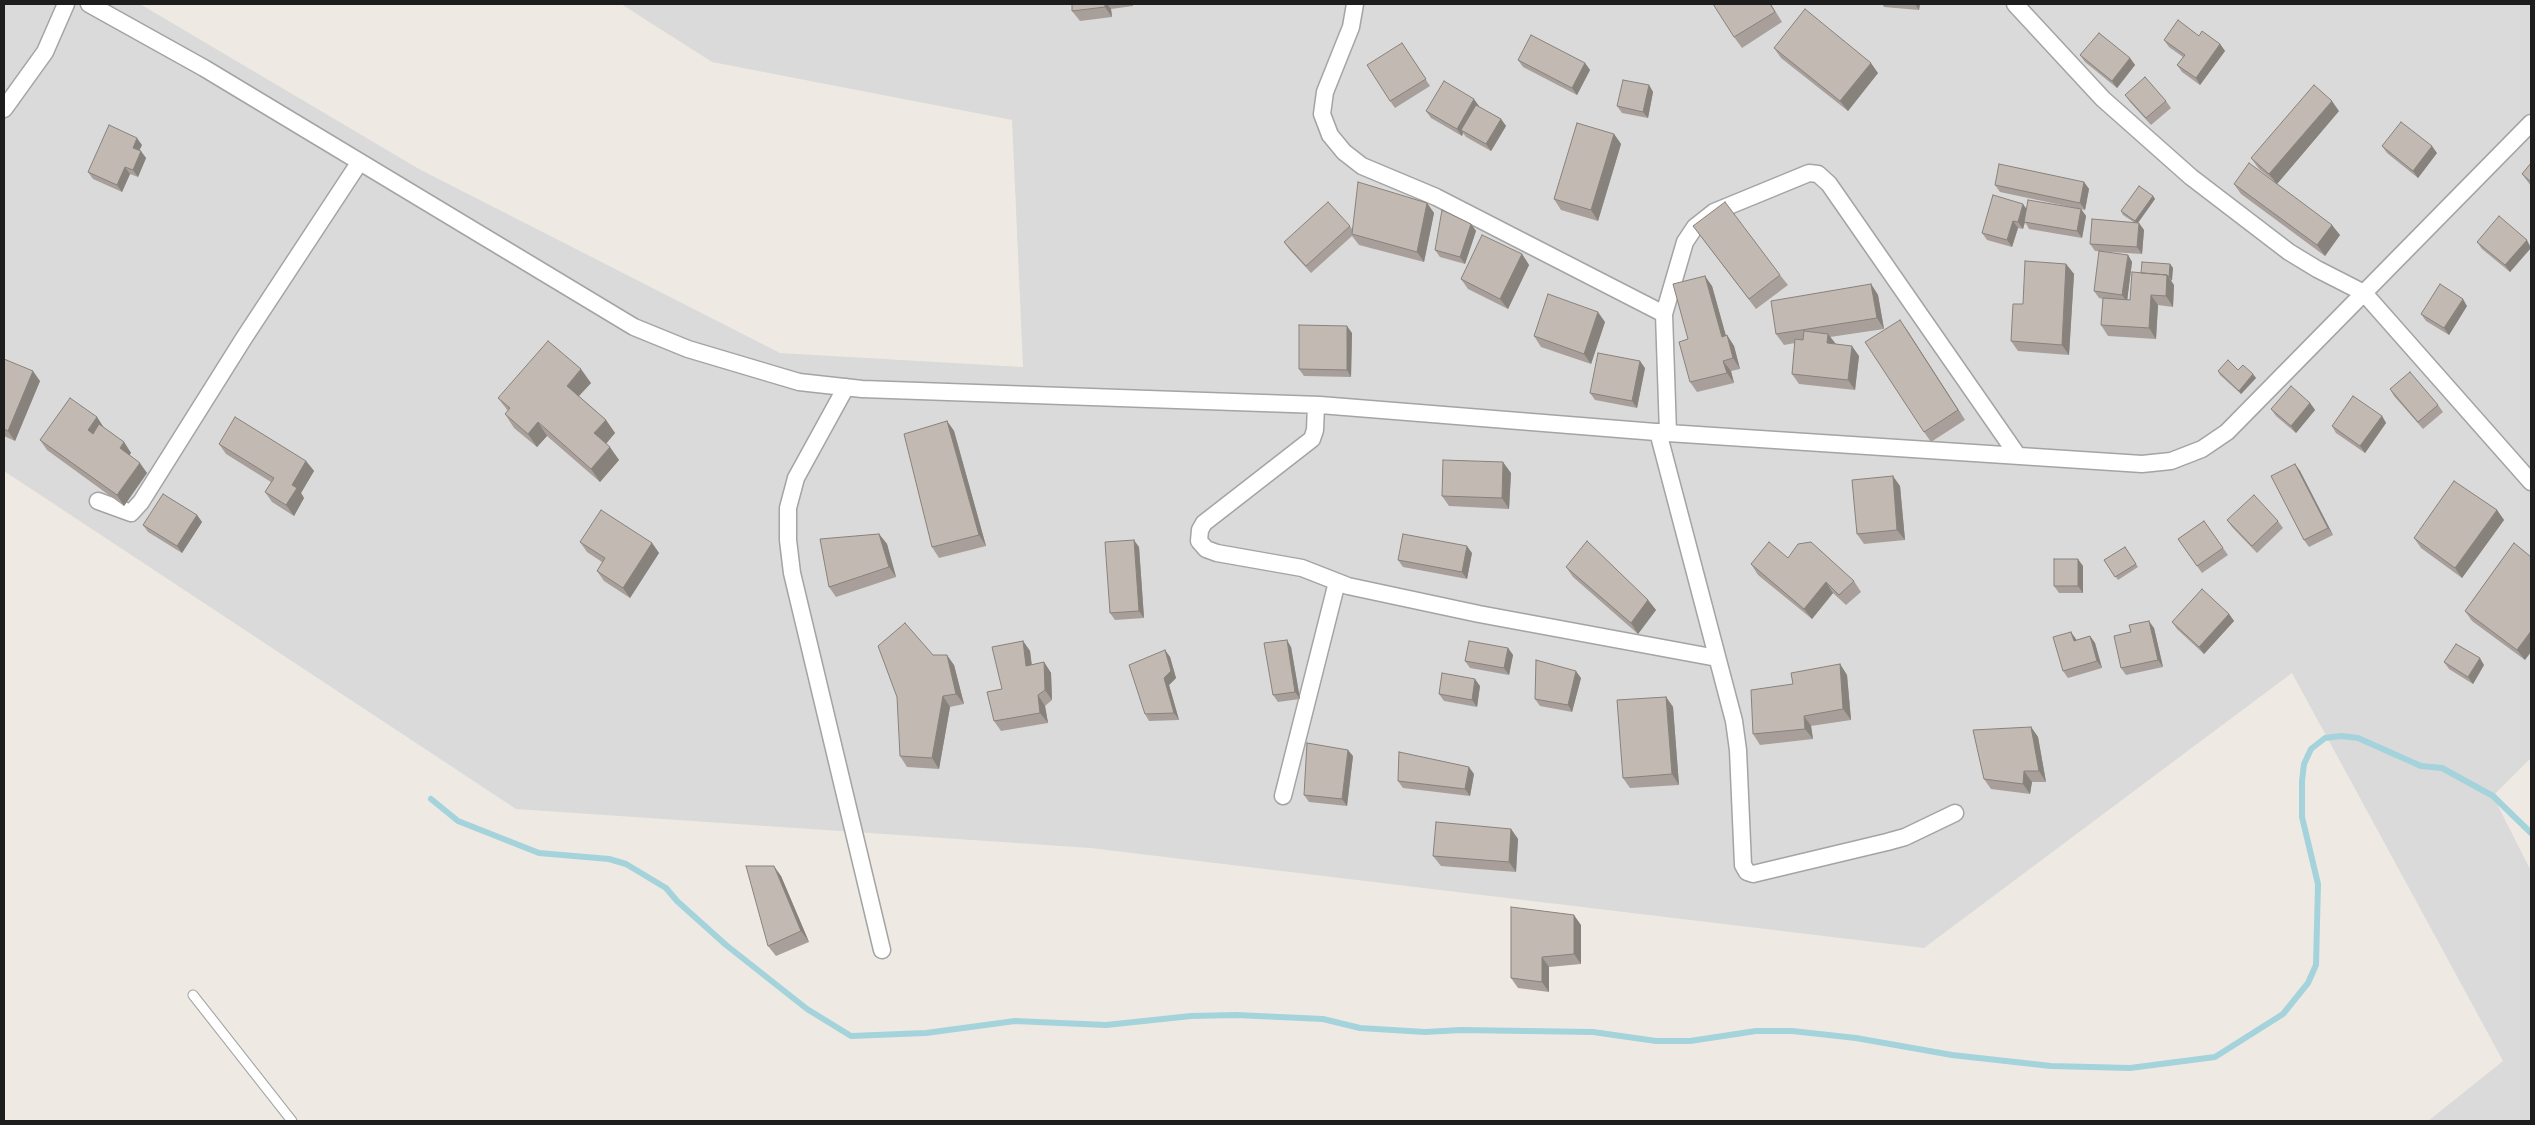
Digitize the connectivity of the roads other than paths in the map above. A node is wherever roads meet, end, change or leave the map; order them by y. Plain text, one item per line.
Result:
1 (66, 4) edge
2 (89, 4) edge
3 (1355, 4) edge
4 (2015, 4) edge
5 (4, 109) edge
6 (2531, 123) edge
7 (360, 163) junction
8 (2364, 293) junction
9 (1664, 314) junction
10 (846, 387) junction
11 (1316, 405) junction
12 (1663, 433) junction
13 (2018, 456) junction
14 (2531, 482) edge
15 (98, 501) dead end
16 (1337, 582) junction
17 (1717, 658) junction
18 (1283, 796) dead end
19 (1955, 814) dead end
20 (882, 950) dead end
21 (193, 995) dead end
22 (292, 1121) edge

1 - 5 street
2 - 7 street
3 - 9 street
4 - 8 street
6 - 8 street
7 - 10 street
7 - 15 street
8 - 13 street
8 - 14 street
9 - 12 street
9 - 13 street
10 - 11 street
10 - 20 street
11 - 12 street
11 - 16 street
12 - 13 street
12 - 17 street
16 - 17 street
16 - 18 street
17 - 19 street
21 - 22 lane

